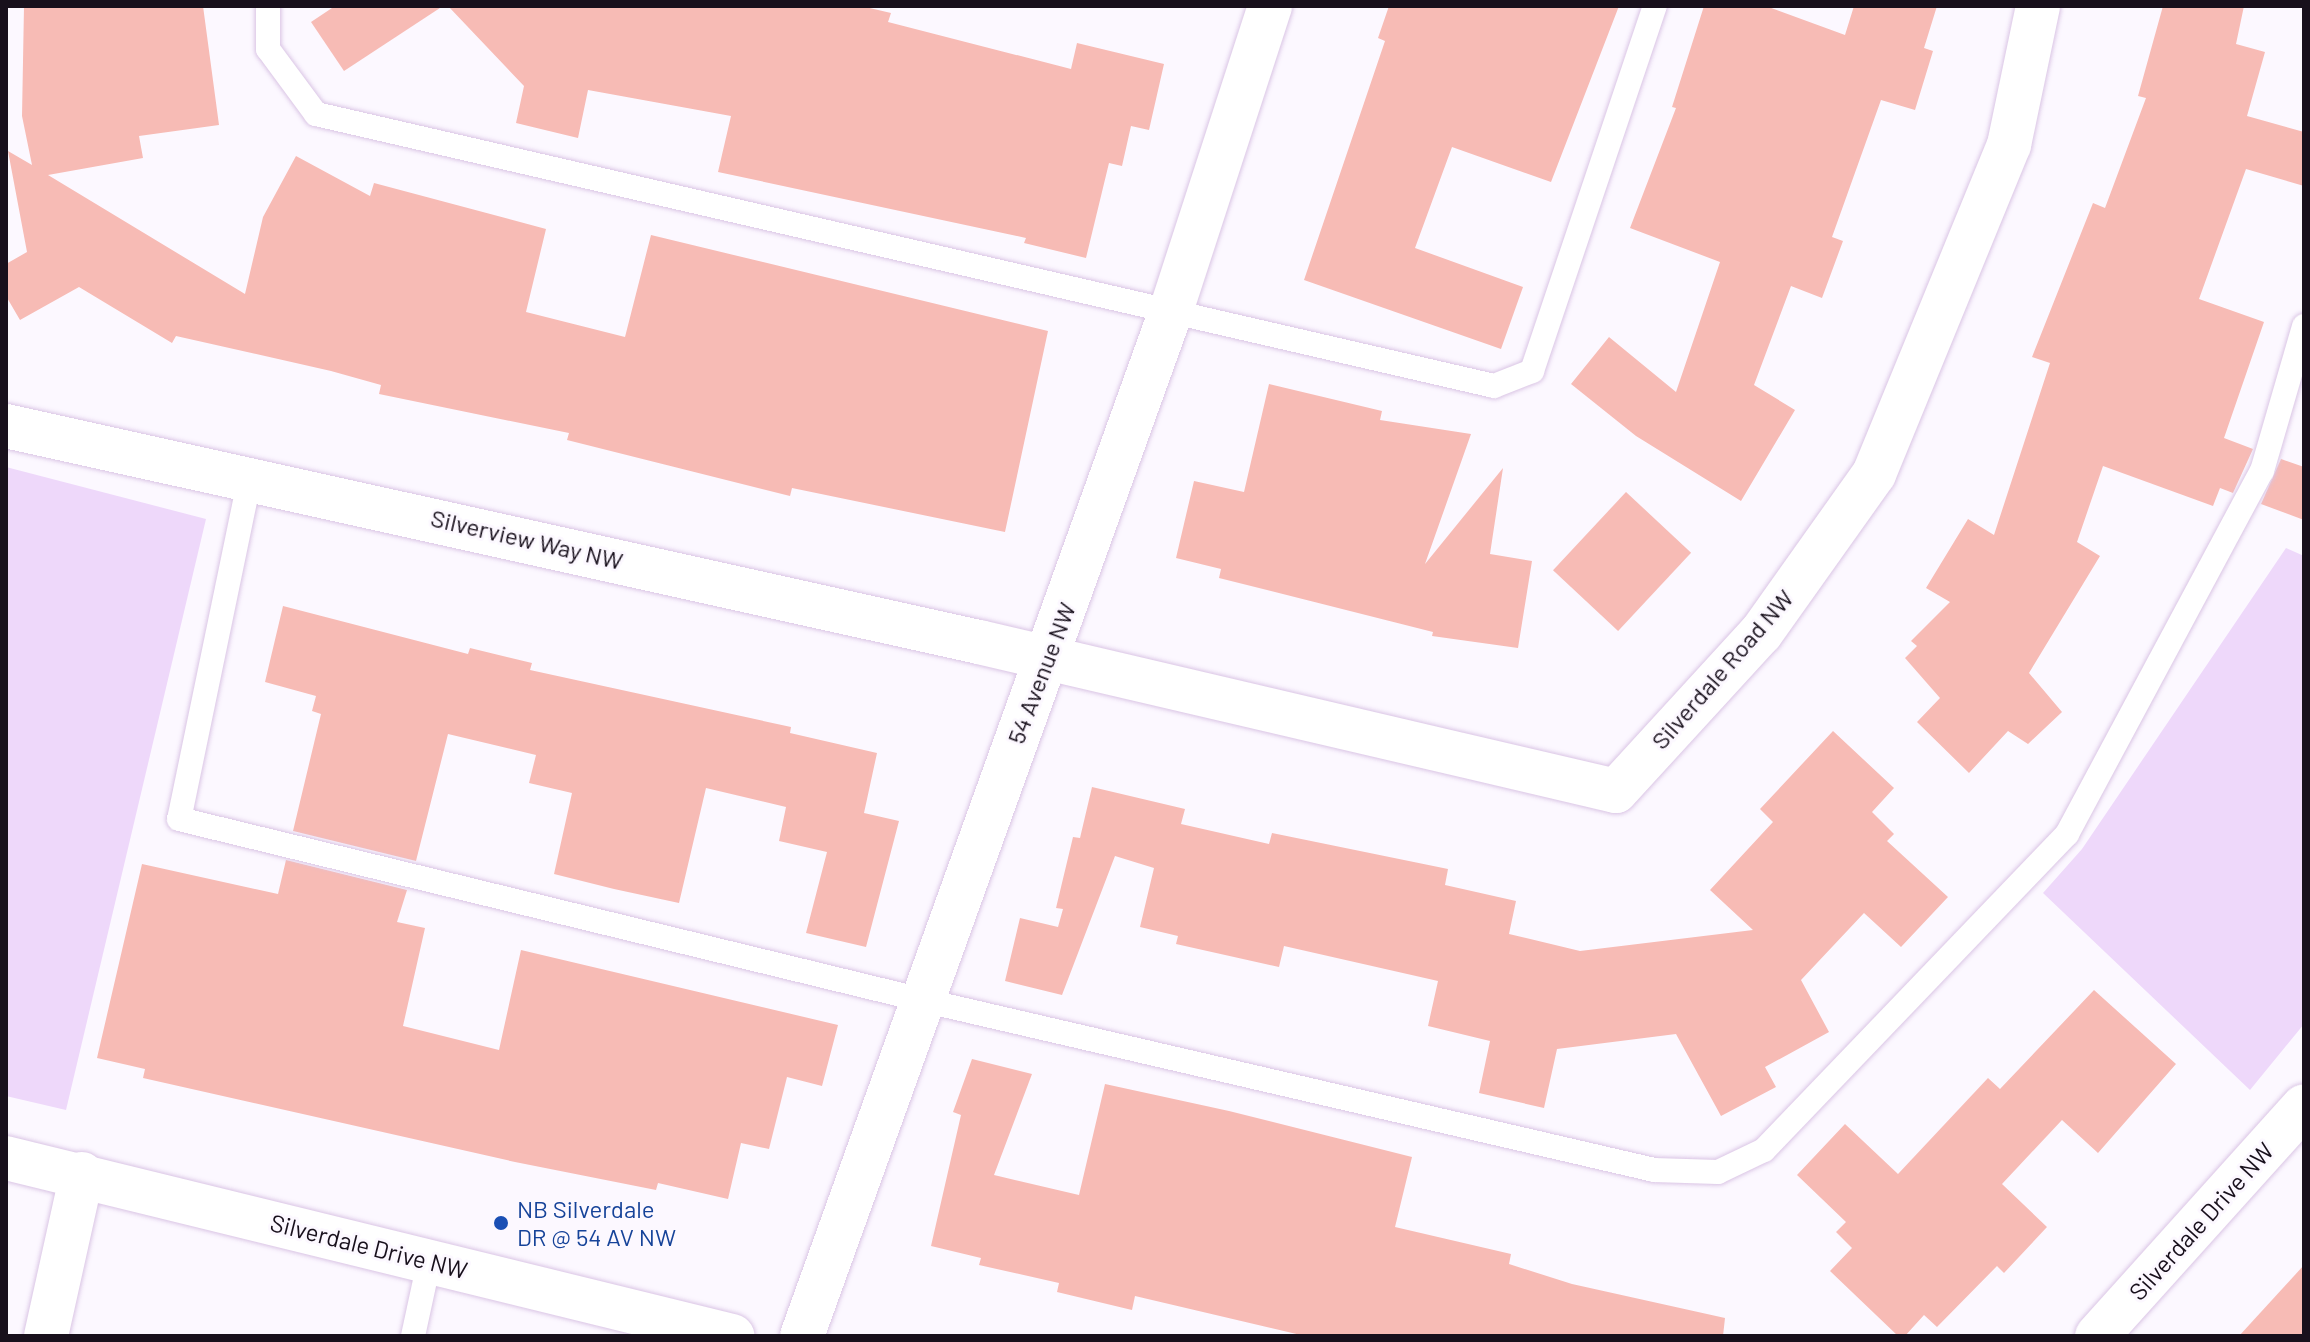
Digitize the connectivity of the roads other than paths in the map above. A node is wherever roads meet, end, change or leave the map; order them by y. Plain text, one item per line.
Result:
1 (268, 6) edge
2 (1270, 6) edge
3 (1655, 6) edge
4 (2038, 6) edge
5 (1170, 314) junction
6 (2304, 326) edge
7 (6, 426) edge
8 (250, 477) junction
9 (1047, 657) junction
10 (922, 1000) junction
11 (2304, 1106) edge
12 (6, 1158) edge
13 (82, 1174) junction
14 (429, 1262) junction
15 (46, 1336) edge
16 (413, 1336) edge
17 (732, 1336) edge
18 (802, 1336) edge
19 (2097, 1336) edge

1 - 5 lane
2 - 5 street, 54 Avenue NW
3 - 5 lane
4 - 9 street, Silverdale Road NW
5 - 9 street, 54 Avenue NW
6 - 10 lane
7 - 8 street, Silverview Way NW
8 - 9 street, Silverview Way NW
8 - 10 lane
9 - 10 street, 54 Avenue NW
10 - 18 street, 54 Avenue NW
11 - 19 street, Silverdale Drive NW
12 - 13 street, Silverdale Drive NW
13 - 14 street, Silverdale Drive NW
13 - 15 street
14 - 16 lane
14 - 17 street, Silverdale Drive NW

